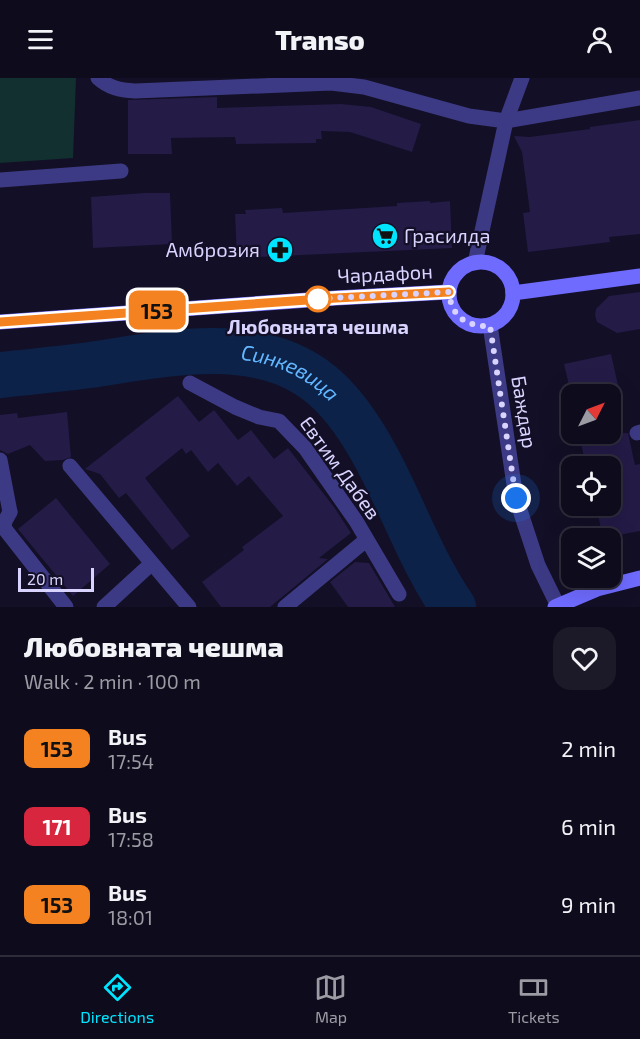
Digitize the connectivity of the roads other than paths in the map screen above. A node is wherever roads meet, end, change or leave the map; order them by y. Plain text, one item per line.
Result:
1 (98, 78) edge
2 (522, 78) edge
3 (640, 98) edge
4 (506, 121) junction
5 (121, 171) dead end
6 (0, 180) edge
7 (475, 263) junction
8 (640, 276) edge
9 (449, 292) junction
10 (513, 293) junction
11 (0, 322) edge
12 (490, 326) junction
13 (190, 383) dead end
14 (0, 460) edge
15 (70, 466) dead end
16 (366, 540) junction
17 (152, 564) junction
18 (640, 578) edge
19 (399, 594) dead end
20 (556, 606) edge
21 (66, 607) edge
22 (104, 607) edge
23 (189, 607) edge
24 (285, 607) edge

1 - 4 street
2 - 4 street
3 - 4 street
4 - 7 street
5 - 6 street
7 - 9 main road
7 - 10 main road
8 - 10 main road
9 - 11 main road, Чардафон
9 - 12 main road
10 - 12 main road
12 - 20 street, Баждар
13 - 16 street, Евтим Дабев
14 - 21 street
15 - 17 street
16 - 19 street, Евтим Дабев
16 - 24 street
17 - 22 street
17 - 23 street
18 - 20 main road

